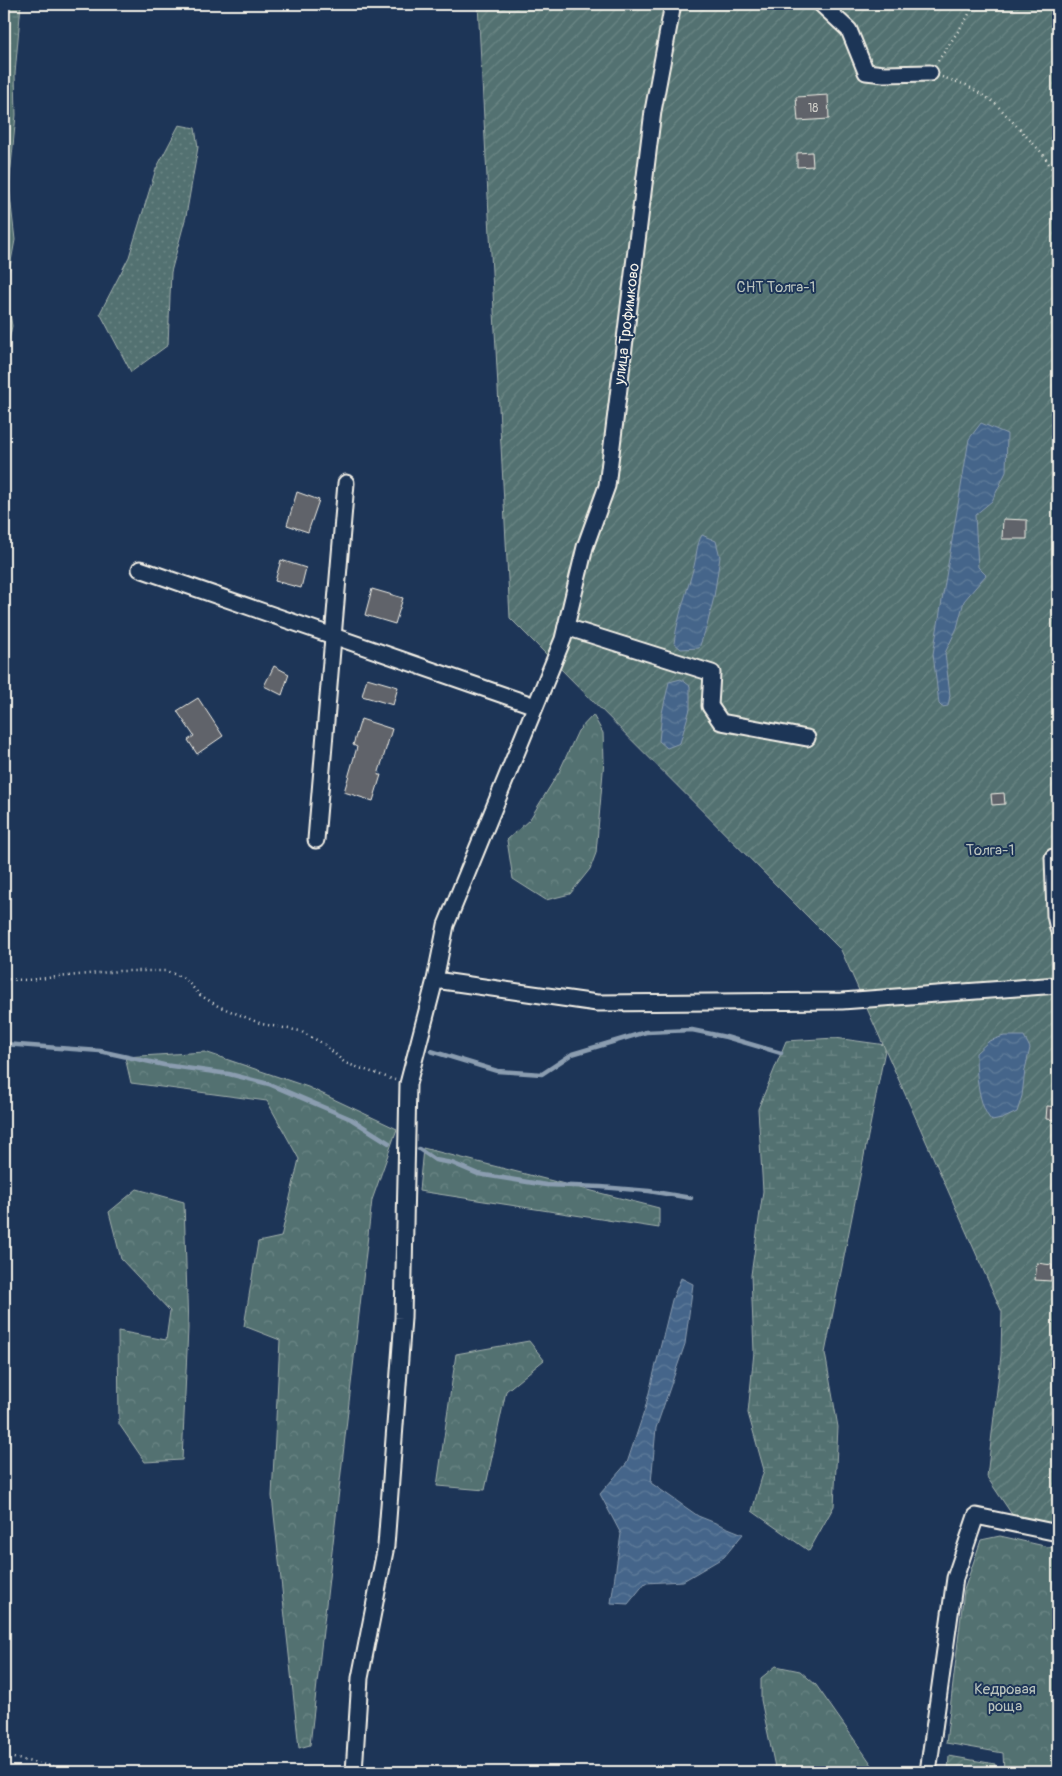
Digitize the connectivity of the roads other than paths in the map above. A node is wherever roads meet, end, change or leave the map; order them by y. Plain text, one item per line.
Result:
1 (673, 4) edge
2 (821, 4) edge
3 (930, 73) road end
4 (346, 482) dead end
5 (140, 569) dead end
6 (564, 633) junction
7 (332, 636) junction
8 (535, 706) junction
9 (807, 738) dead end
10 (316, 840) dead end
11 (1053, 857) dead end
12 (1058, 929) edge
13 (435, 980) junction
14 (1058, 985) edge
15 (1058, 1533) edge
16 (354, 1772) edge
17 (928, 1772) edge

1 - 6 street, улица Трофимково
2 - 3 street
4 - 7 street
5 - 7 street
6 - 8 street, улица Трофимково
6 - 9 street
7 - 8 street
7 - 10 street
8 - 13 street, улица Трофимково
11 - 12 street
13 - 14 street
13 - 16 street, улица Трофимково
15 - 17 street

